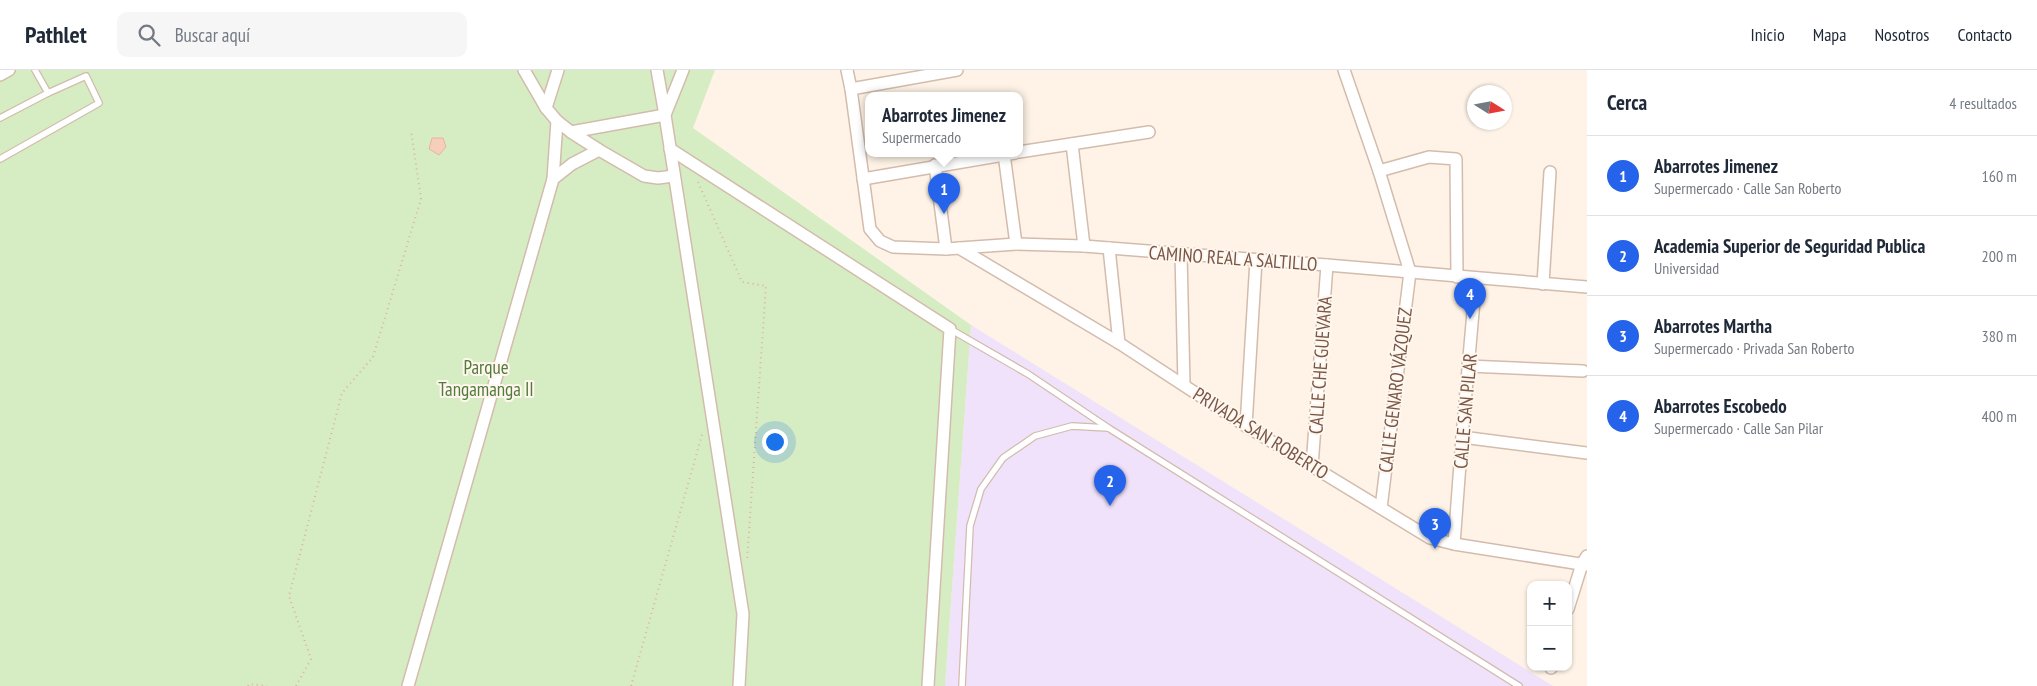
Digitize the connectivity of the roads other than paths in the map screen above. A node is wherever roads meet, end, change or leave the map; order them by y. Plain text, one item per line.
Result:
1 (10, 70) edge
2 (35, 70) edge
3 (524, 70) edge
4 (558, 70) edge
5 (657, 70) edge
6 (683, 70) edge
7 (847, 70) edge
8 (957, 70) edge
9 (1344, 70) edge
10 (0, 75) edge
11 (851, 89) junction
12 (48, 93) junction
13 (546, 108) junction
14 (665, 115) junction
15 (0, 118) edge
16 (557, 121) junction
17 (571, 132) junction
18 (1149, 132) dead end
19 (1072, 144) junction
20 (670, 149) junction
21 (599, 150) junction
22 (1023, 151) edge
23 (989, 157) edge
24 (1009, 157) edge
25 (0, 159) edge
26 (935, 165) junction
27 (1379, 171) junction
28 (1550, 172) dead end
29 (674, 176) junction
30 (554, 179) junction
31 (863, 179) junction
32 (1016, 244) junction
33 (1084, 246) junction
34 (959, 248) junction
35 (1109, 248) junction
36 (946, 249) junction
37 (1180, 253) junction
38 (1256, 260) junction
39 (1327, 265) junction
40 (1410, 272) junction
41 (1457, 277) junction
42 (1476, 278) junction
43 (1543, 284) junction
44 (1587, 287) edge
45 (950, 329) junction
46 (1119, 343) junction
47 (1468, 366) junction
48 (1583, 371) dead end
49 (1184, 385) junction
50 (1246, 426) junction
51 (1110, 429) junction
52 (1462, 437) junction
53 (1587, 453) edge
54 (1312, 466) junction
55 (1381, 508) junction
56 (1454, 544) junction
57 (1585, 562) edge
58 (1572, 597) edge
59 (408, 686) edge
60 (739, 686) edge
61 (928, 686) edge
62 (962, 686) edge
63 (1519, 686) edge

1 - 10 street
2 - 12 lane
3 - 13 street
4 - 13 street
5 - 14 street
6 - 14 street
7 - 11 street
8 - 11 street
9 - 27 street
11 - 31 street
12 - 15 lane
12 - 25 lane
13 - 16 street
14 - 17 street
14 - 20 street
16 - 17 street
16 - 30 street
17 - 21 street
18 - 19 street
19 - 22 street
19 - 33 street
20 - 29 street
20 - 45 street
21 - 29 street
21 - 30 street
23 - 26 street
24 - 32 street
26 - 31 street
26 - 36 street
27 - 40 street
27 - 41 street
28 - 43 street
29 - 60 street
30 - 59 street
31 - 36 street, CAMINO REAL A SALTILLO
32 - 33 street, CAMINO REAL A SALTILLO
32 - 34 street, CAMINO REAL A SALTILLO
33 - 35 street, CAMINO REAL A SALTILLO
34 - 36 street, CAMINO REAL A SALTILLO
34 - 46 street, PRIVADA SAN ROBERTO
35 - 37 street, CAMINO REAL A SALTILLO
35 - 46 street
37 - 38 street, CAMINO REAL A SALTILLO
37 - 49 street
38 - 39 street, CAMINO REAL A SALTILLO
38 - 50 street
39 - 40 street, CAMINO REAL A SALTILLO
39 - 54 street, CALLE CHE GUEVARA
40 - 41 street, CAMINO REAL A SALTILLO
40 - 55 street, CALLE GENARO VÁZQUEZ
41 - 42 street, CAMINO REAL A SALTILLO
42 - 43 street, CAMINO REAL A SALTILLO
42 - 47 street, CALLE SAN PILAR
43 - 44 street, CAMINO REAL A SALTILLO
45 - 51 lane
45 - 61 street
46 - 49 street, PRIVADA SAN ROBERTO
47 - 48 street
47 - 52 street, CALLE SAN PILAR
49 - 50 street, PRIVADA SAN ROBERTO
50 - 54 street, PRIVADA SAN ROBERTO
51 - 62 lane
51 - 63 lane
52 - 53 street
52 - 56 street, CALLE SAN PILAR
54 - 55 street, PRIVADA SAN ROBERTO
55 - 56 street, PRIVADA SAN ROBERTO
56 - 57 street, PRIVADA SAN ROBERTO
57 - 58 street, PRIVADA SAN ROBERTO

